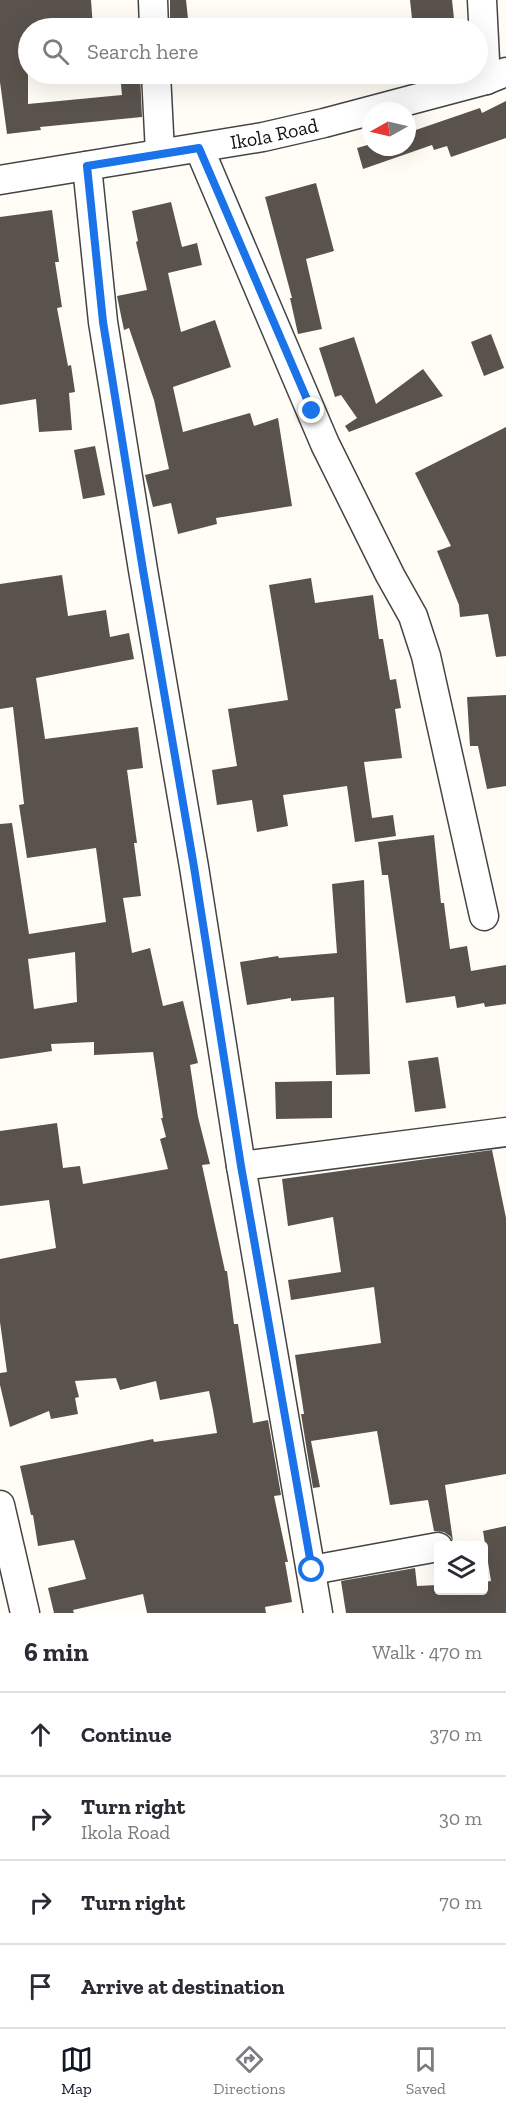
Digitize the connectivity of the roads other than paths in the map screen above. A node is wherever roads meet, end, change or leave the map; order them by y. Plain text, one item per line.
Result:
1 (153, 0) edge
2 (482, 0) edge
3 (154, 18) edge
4 (485, 18) edge
5 (488, 33) edge
6 (496, 76) edge
7 (157, 84) edge
8 (467, 84) edge
9 (199, 148) junction
10 (160, 153) junction
11 (87, 166) junction
12 (0, 180) edge
13 (484, 916) dead end
14 (506, 1132) edge
15 (241, 1166) junction
16 (0, 1505) edge
17 (434, 1547) edge
18 (6, 1569) edge
19 (312, 1570) junction
20 (25, 1613) edge
21 (318, 1613) edge

1 - 3 street
2 - 4 street
5 - 6 street
7 - 10 street
8 - 9 street, Ikola Road
9 - 10 street, Ikola Road
9 - 13 street
10 - 11 street, Ikola Road
11 - 12 street, Ikola Road
11 - 15 street
14 - 15 street
15 - 19 street
16 - 18 street
17 - 19 street
18 - 20 street
19 - 21 street

